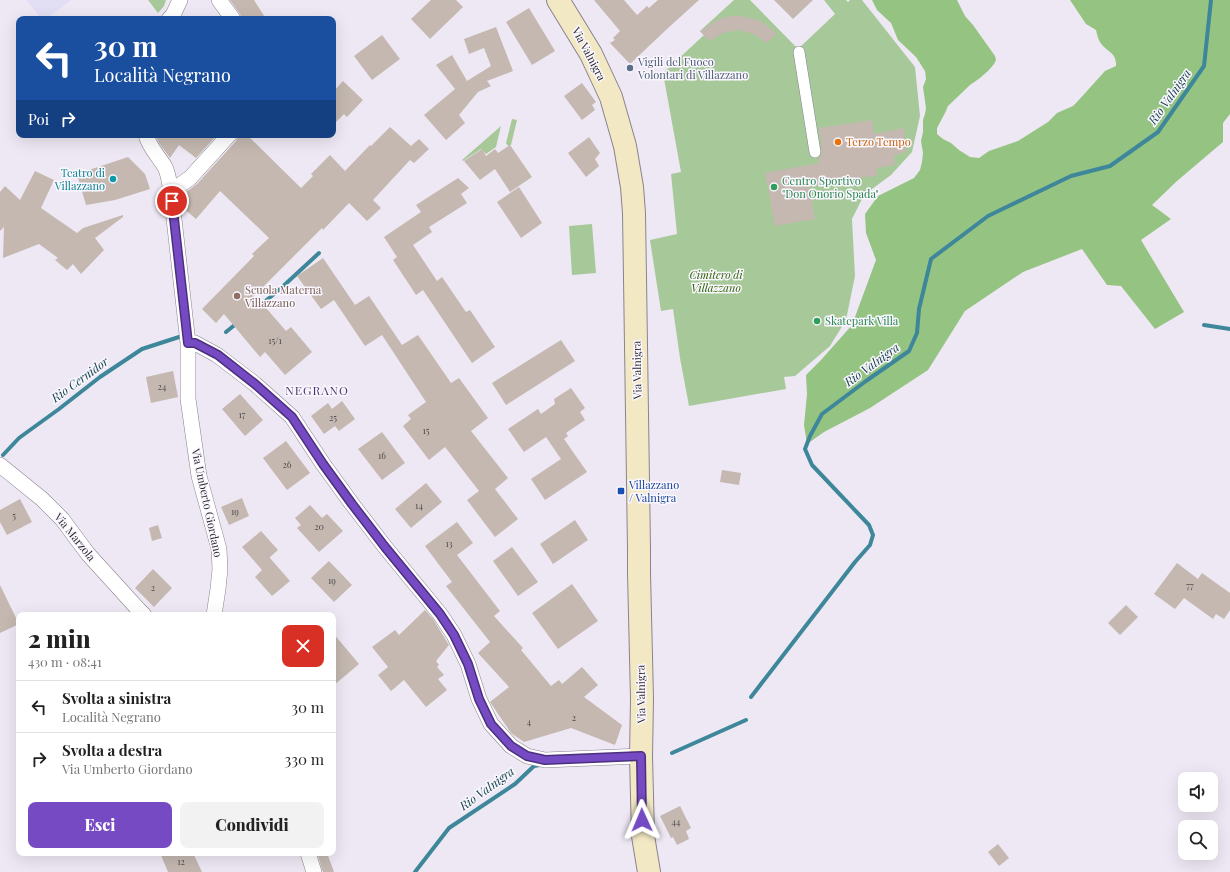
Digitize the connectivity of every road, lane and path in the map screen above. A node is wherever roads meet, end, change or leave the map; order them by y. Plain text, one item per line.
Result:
1 (180, 0) edge
2 (219, 0) edge
3 (558, 0) edge
4 (172, 16) edge
5 (231, 16) edge
6 (799, 52) dead end
7 (147, 138) edge
8 (226, 138) edge
9 (815, 152) dead end
10 (170, 187) junction
11 (188, 343) junction
12 (0, 465) edge
13 (141, 612) edge
14 (214, 612) edge
15 (641, 756) junction
16 (309, 856) edge
17 (314, 872) edge
18 (649, 872) edge

1 - 4 street
2 - 5 street
3 - 15 main road, Via Valnigra
6 - 9 street
7 - 10 street, Via Umberto Giordano
8 - 10 street
10 - 11 street, Via Umberto Giordano
11 - 14 street, Via Umberto Giordano
11 - 15 street
12 - 13 street, Via Marzola
15 - 18 main road, Via Valnigra
16 - 17 street

